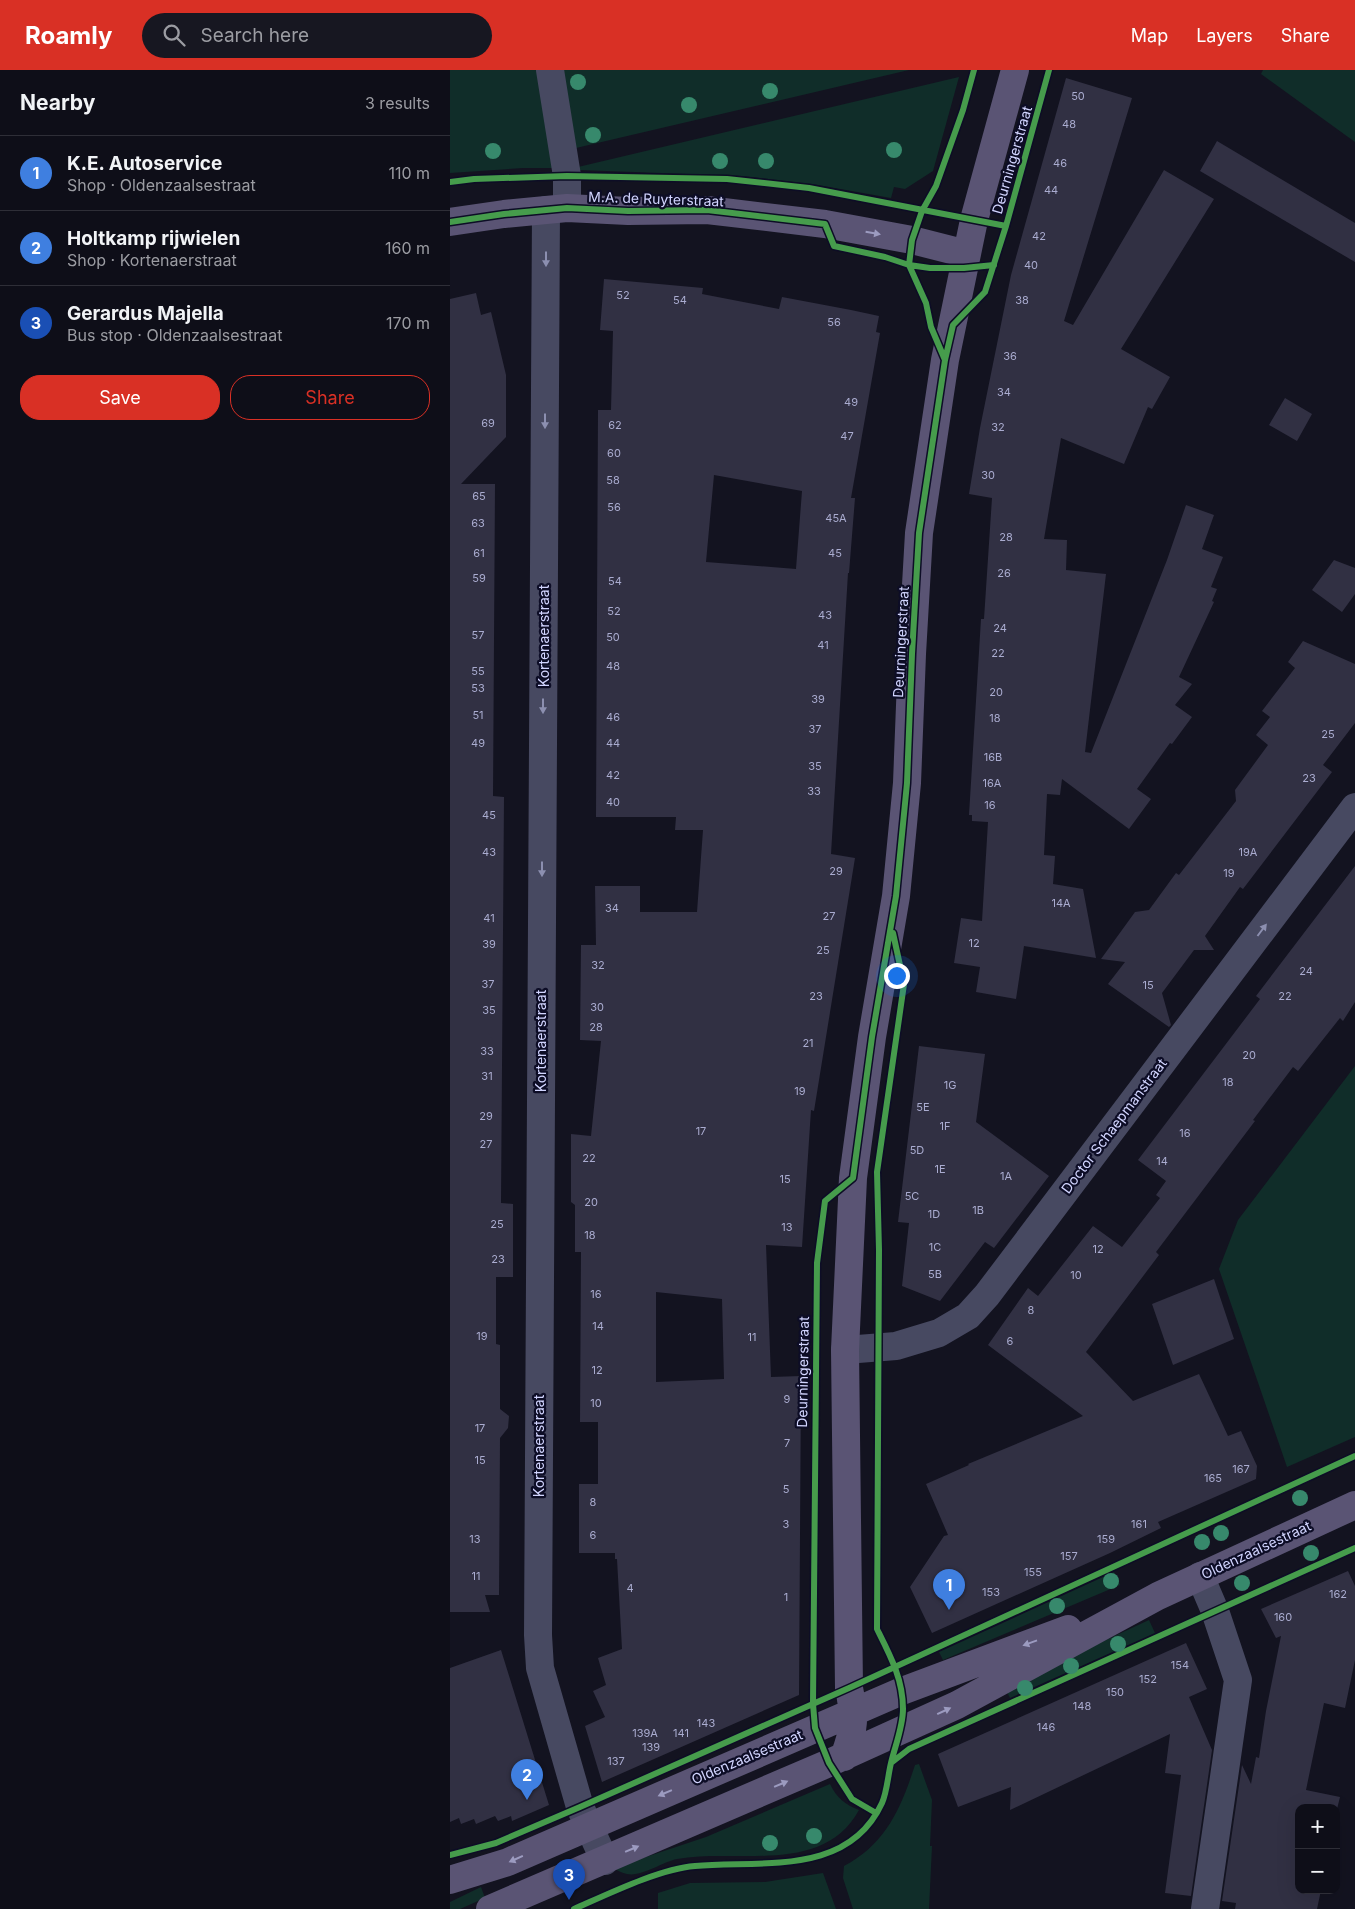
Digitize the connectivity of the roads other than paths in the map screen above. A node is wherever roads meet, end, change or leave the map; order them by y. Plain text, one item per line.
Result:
1 (550, 70) edge
2 (1015, 70) edge
3 (557, 209) junction
4 (450, 222) edge
5 (967, 254) junction
6 (1355, 807) edge
7 (845, 1350) junction
8 (1355, 1505) edge
9 (1200, 1576) junction
10 (1158, 1596) junction
11 (854, 1711) junction
12 (844, 1757) junction
13 (589, 1826) junction
14 (605, 1860) junction
15 (450, 1880) edge
16 (490, 1909) edge
17 (1205, 1909) edge

1 - 3 street, Kortenaerstraat
2 - 5 main road, Deurningerstraat
3 - 4 main road, M.A. de Ruyterstraat
3 -> 5 main road, M.A. de Ruyterstraat
3 -> 13 street, Kortenaerstraat
5 - 7 main road, Deurningerstraat
7 -> 6 street, Doctor Schaepmanstraat
7 - 11 main road, Deurningerstraat
8 - 9 main road, Oldenzaalsestraat
9 - 10 main road, Oldenzaalsestraat
9 - 17 street
10 -> 11 main road, Oldenzaalsestraat
12 -> 10 main road, Oldenzaalsestraat
11 - 12 main road, Deurningerstraat
11 -> 13 main road, Oldenzaalsestraat
14 -> 12 main road, Oldenzaalsestraat
13 - 14 street, Kortenaerstraat
13 -> 15 main road, Oldenzaalsestraat
14 - 16 main road, Oldenzaalsestraat

